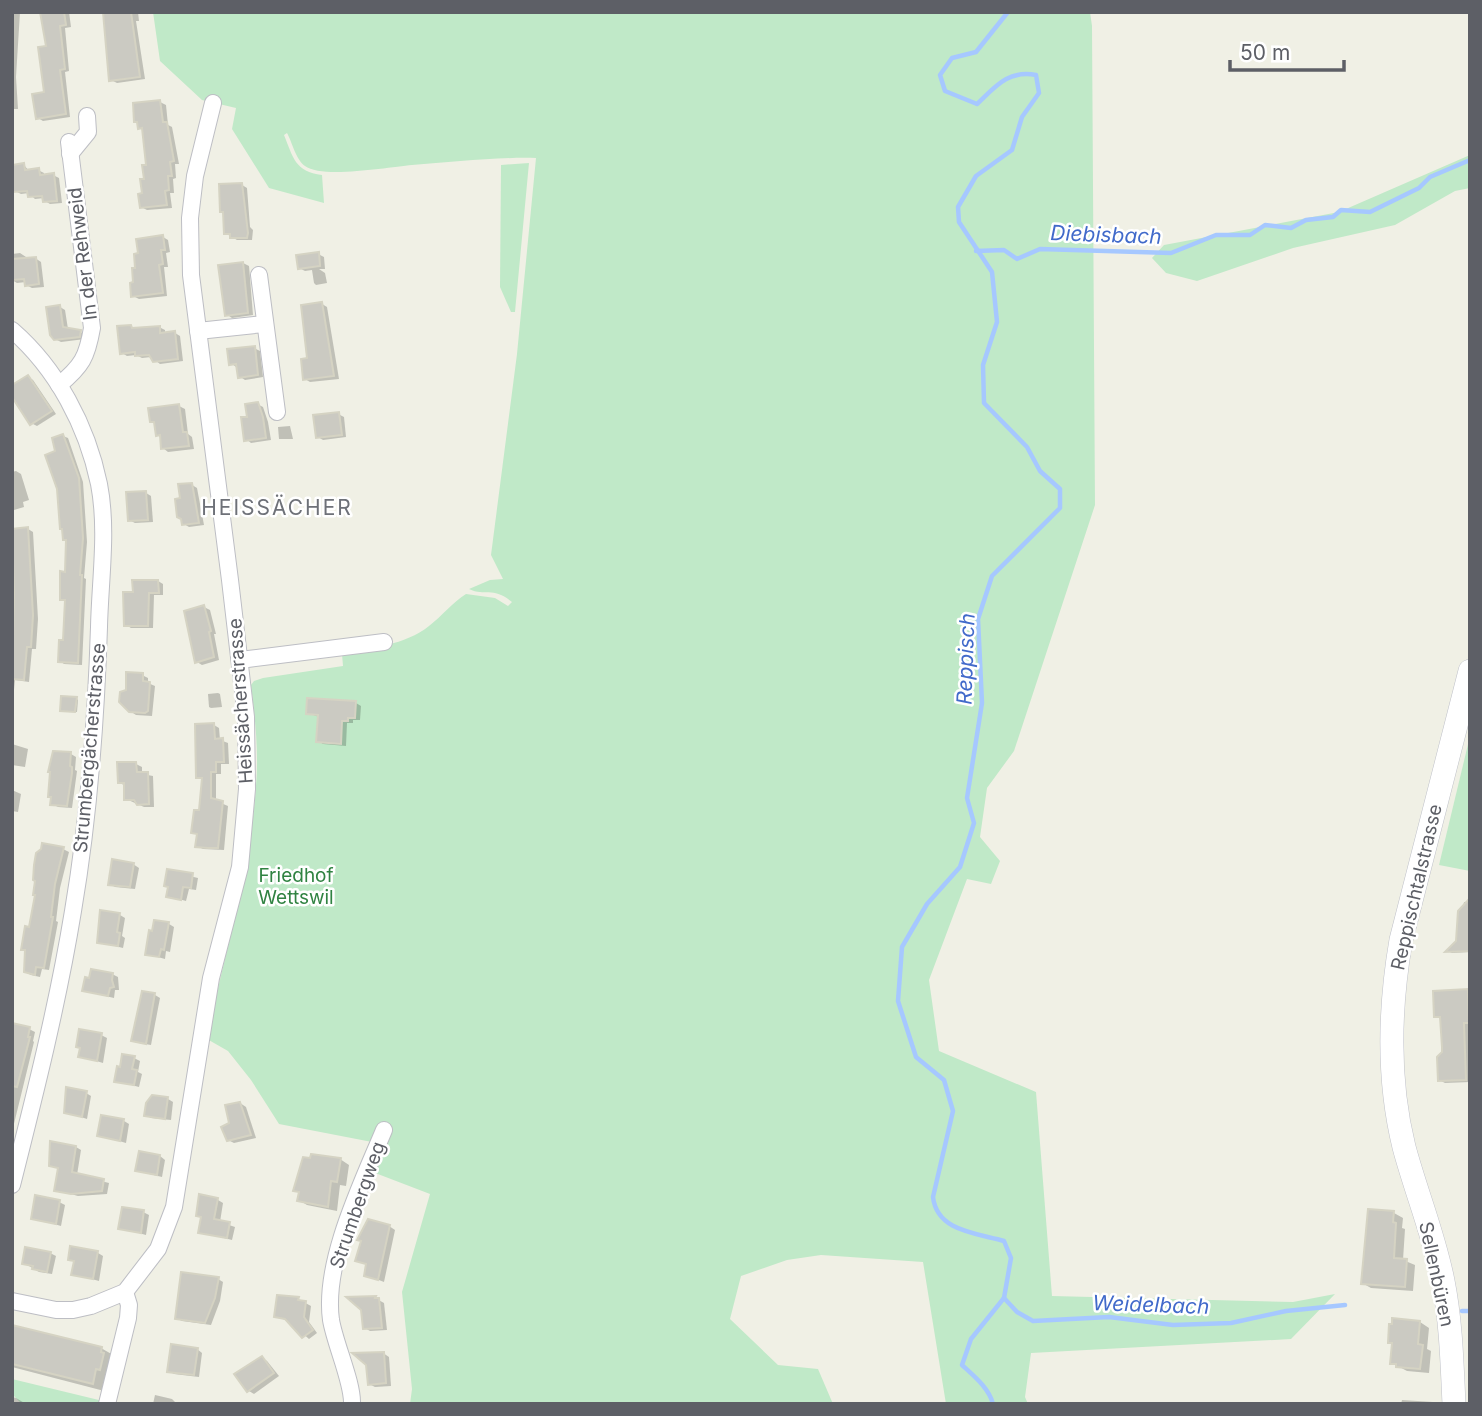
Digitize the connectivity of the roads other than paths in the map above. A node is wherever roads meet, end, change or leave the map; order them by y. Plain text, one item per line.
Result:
1 (213, 103) dead end
2 (87, 116) dead end
3 (259, 275) dead end
4 (264, 324) junction
5 (12, 330) edge
6 (198, 331) junction
7 (59, 384) junction
8 (277, 411) dead end
9 (384, 642) dead end
10 (240, 660) junction
11 (1470, 671) edge
12 (384, 1130) dead end
13 (1404, 1147) joint
14 (12, 1185) edge
15 (125, 1292) junction
16 (12, 1301) edge
17 (107, 1404) edge
18 (352, 1404) edge
19 (1454, 1404) edge

1 - 6 street, Heissächerstrasse
2 - 7 street, In der Rehweid
3 - 4 street
4 - 6 street
4 - 8 street
5 - 7 street, Strumbergächerstrasse
6 - 10 street, Heissächerstrasse
7 - 14 street, Strumbergächerstrasse
9 - 10 street
10 - 15 street, Heissächerstrasse
11 - 13 main road, Reppischtalstrasse
12 - 18 street, Strumbergweg
13 - 19 main road, Sellenbüren
15 - 16 street
15 - 17 street

